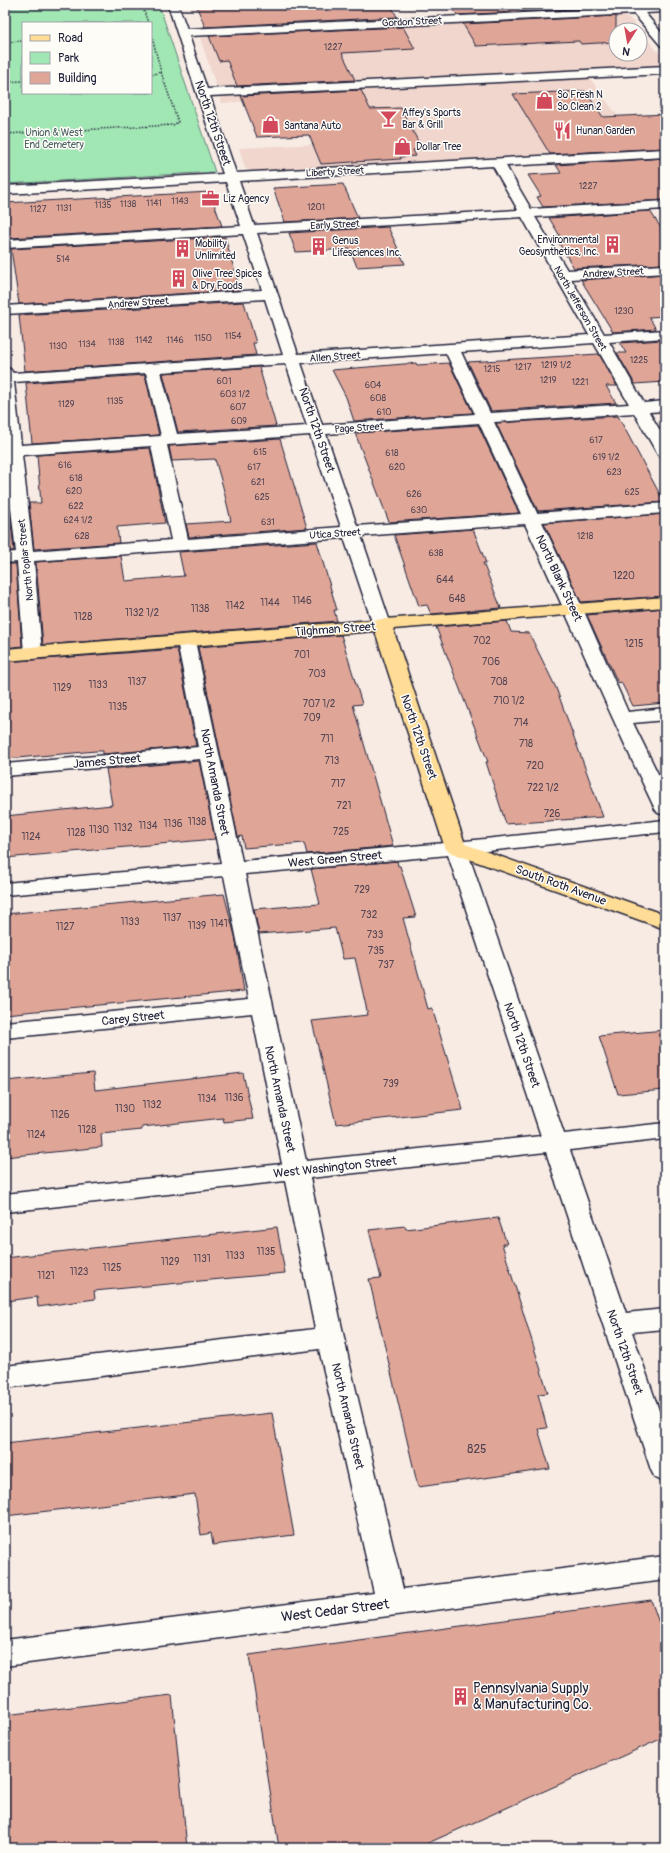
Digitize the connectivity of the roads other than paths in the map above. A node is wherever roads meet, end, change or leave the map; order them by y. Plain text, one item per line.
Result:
1 (173, 5) edge
2 (635, 8) edge
3 (665, 9) edge
4 (406, 10) dead end
5 (412, 21) junction
6 (182, 33) junction
7 (665, 44) edge
8 (665, 70) edge
9 (203, 93) junction
10 (665, 153) edge
11 (497, 162) junction
12 (231, 176) junction
13 (5, 190) edge
14 (659, 205) edge
15 (526, 213) junction
16 (664, 220) edge
17 (549, 226) dead end
18 (534, 227) junction
19 (249, 230) junction
20 (5, 244) edge
21 (665, 269) edge
22 (562, 275) junction
23 (270, 294) junction
24 (5, 310) edge
25 (665, 334) edge
26 (599, 339) junction
27 (452, 349) junction
28 (293, 359) junction
29 (152, 368) junction
30 (5, 376) edge
31 (665, 406) edge
32 (638, 407) junction
33 (484, 418) junction
34 (316, 430) junction
35 (164, 440) junction
36 (9, 451) edge
37 (665, 453) edge
38 (665, 508) edge
39 (531, 518) junction
40 (351, 532) junction
41 (181, 545) junction
42 (25, 556) junction
43 (5, 558) edge
44 (665, 602) edge
45 (574, 609) junction
46 (382, 625) junction
47 (186, 641) junction
48 (33, 653) junction
49 (5, 655) edge
50 (665, 714) edge
51 (621, 718) junction
52 (210, 752) junction
53 (5, 770) edge
54 (665, 809) edge
55 (665, 826) edge
56 (456, 848) junction
57 (232, 868) junction
58 (5, 889) edge
59 (665, 922) edge
60 (260, 1005) junction
61 (5, 1030) edge
62 (665, 1131) edge
63 (555, 1143) junction
64 (296, 1171) junction
65 (5, 1203) edge
66 (665, 1319) edge
67 (616, 1324) junction
68 (331, 1337) junction
69 (5, 1377) edge
70 (665, 1470) edge
71 (665, 1568) edge
72 (391, 1603) junction
73 (5, 1653) edge

1 - 6 street, North 12th Street
2 - 3 street, Gordon Street
2 - 5 street, Gordon Street
2 - 7 street
4 - 5 street
5 - 6 street, Gordon Street
6 - 9 street, North 12th Street
8 - 9 street
9 - 12 street, North 12th Street
10 - 11 street, Liberty Street
11 - 12 street, Liberty Street
11 - 15 street, North Jefferson Street
12 - 13 street, Liberty Street
12 - 19 street, North 12th Street
14 - 15 street, Early Street
14 - 16 street
15 - 18 street, North Jefferson Street
15 - 19 street, Early Street
17 - 18 street
18 - 22 street, North Jefferson Street
19 - 20 street, Early Street
19 - 23 street, North 12th Street
21 - 22 street, Andrew Street
22 - 26 street, North Jefferson Street
23 - 24 street, Andrew Street
23 - 28 street, North 12th Street
25 - 26 street, Allen Street
26 - 27 street, Allen Street
26 - 32 street, North Jefferson Street
27 - 28 street, Allen Street
27 - 33 street, North Blank Street
28 - 29 street, Allen Street
28 - 34 street, North 12th Street
29 - 30 street, Allen Street
29 - 35 street
30 - 36 street, North Poplar Street
31 - 32 street, Page Street
32 - 33 street, Page Street
32 - 37 street, North Jefferson Street
33 - 34 street, Page Street
33 - 39 street, North Blank Street
34 - 35 street, Page Street
34 - 40 street, North 12th Street
35 - 36 street, Page Street
35 - 41 street
36 - 42 street, North Poplar Street
38 - 39 street, Utica Street
39 - 40 street, Utica Street
39 - 45 street, North Blank Street
40 - 41 street, Utica Street
40 - 46 street, North 12th Street
41 - 42 street, Utica Street
42 - 43 street, Utica Street
42 - 48 street, North Poplar Street
44 - 45 main road, Tilghman Street
45 - 46 main road, Tilghman Street
45 - 51 street, North Blank Street
46 - 47 main road, Tilghman Street
46 - 56 main road, North 12th Street
47 - 48 main road, Tilghman Street
47 - 52 street, North Amanda Street
48 - 49 main road, Tilghman Street
50 - 51 street
51 - 54 street, North Blank Street
52 - 53 street, James Street
52 - 57 street, North Amanda Street
55 - 56 street, West Green Street
56 - 57 street, West Green Street
56 - 59 main road, South Roth Avenue
56 - 63 street, North 12th Street
57 - 58 street, West Green Street
57 - 60 street, North Amanda Street
60 - 61 street, Carey Street
60 - 64 street, North Amanda Street
62 - 63 street, West Washington Street
63 - 64 street, West Washington Street
63 - 67 street, North 12th Street
64 - 65 street, West Washington Street
64 - 68 street, North Amanda Street
66 - 67 street
67 - 70 street, North 12th Street
68 - 69 street
68 - 72 street, North Amanda Street
71 - 72 street, West Cedar Street
72 - 73 street, West Cedar Street

